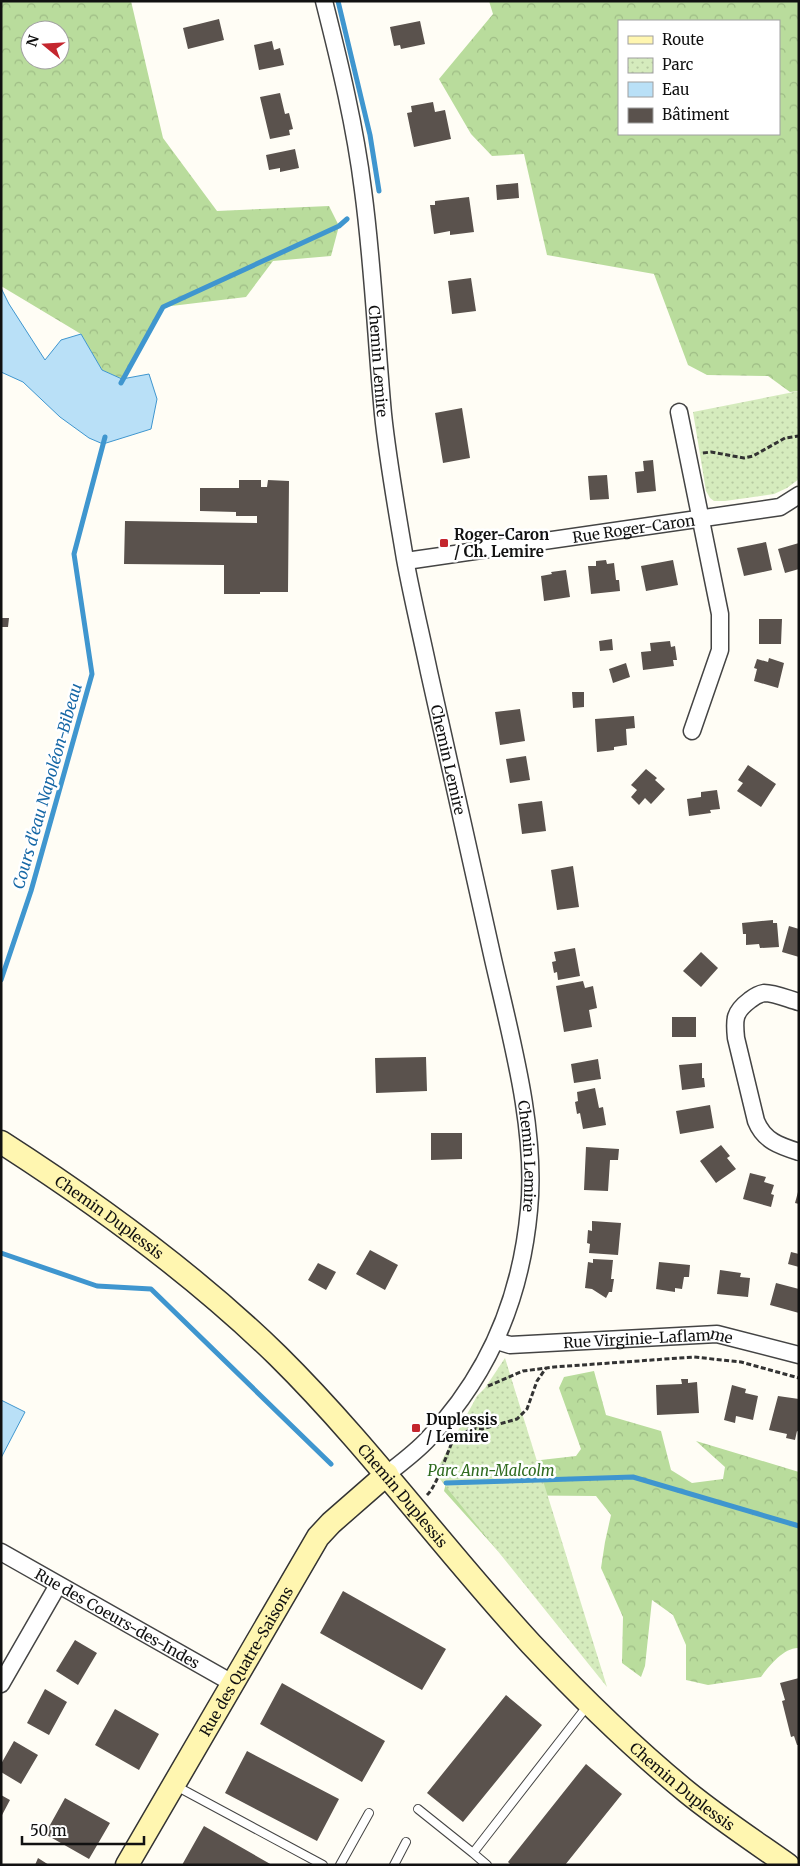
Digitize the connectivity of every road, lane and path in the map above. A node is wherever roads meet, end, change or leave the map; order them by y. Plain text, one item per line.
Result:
1 (324, 1) edge
2 (679, 412) dead end
3 (799, 436) edge
4 (687, 455) junction
5 (799, 495) edge
6 (700, 519) junction
7 (406, 561) junction
8 (692, 731) dead end
9 (799, 1002) edge
10 (1, 1142) edge
11 (799, 1152) edge
12 (497, 1341) junction
13 (799, 1355) edge
14 (554, 1367) junction
15 (799, 1378) edge
16 (485, 1388) dead end
17 (459, 1428) dead end
18 (451, 1442) junction
19 (387, 1474) junction
20 (414, 1509) junction
21 (1, 1552) edge
22 (58, 1585) junction
23 (1, 1684) edge
24 (234, 1684) junction
25 (589, 1703) junction
26 (174, 1785) junction
27 (418, 1809) dead end
28 (369, 1813) dead end
29 (406, 1842) dead end
30 (473, 1854) junction
31 (127, 1865) edge
32 (323, 1865) edge
33 (340, 1865) edge
34 (394, 1865) edge
35 (487, 1865) edge
36 (788, 1865) edge

1 - 7 street, Chemin Lemire
2 - 4 street
3 - 4 path
4 - 6 street
5 - 6 street, Rue Roger-Caron
6 - 7 street, Rue Roger-Caron
6 - 8 street
7 - 12 street, Chemin Lemire
9 - 11 street
10 - 19 street, Chemin Duplessis
12 - 13 street, Rue Virginie-Laflamme
12 - 19 street, Chemin Lemire
14 - 15 path
14 - 16 path
14 - 18 path
17 - 18 path
18 - 20 path
19 - 20 street, Chemin Duplessis
19 - 24 street, Rue des Quatre-Saisons
20 - 25 street, Chemin Duplessis
21 - 22 street, Rue des Coeurs-des-Indes
22 - 23 street
22 - 24 street, Rue des Coeurs-des-Indes
24 - 26 street, Rue des Quatre-Saisons
25 - 30 lane
25 - 36 street, Chemin Duplessis
26 - 31 street, Rue des Quatre-Saisons
26 - 32 lane
27 - 30 lane
28 - 33 lane
29 - 34 lane
30 - 35 lane

